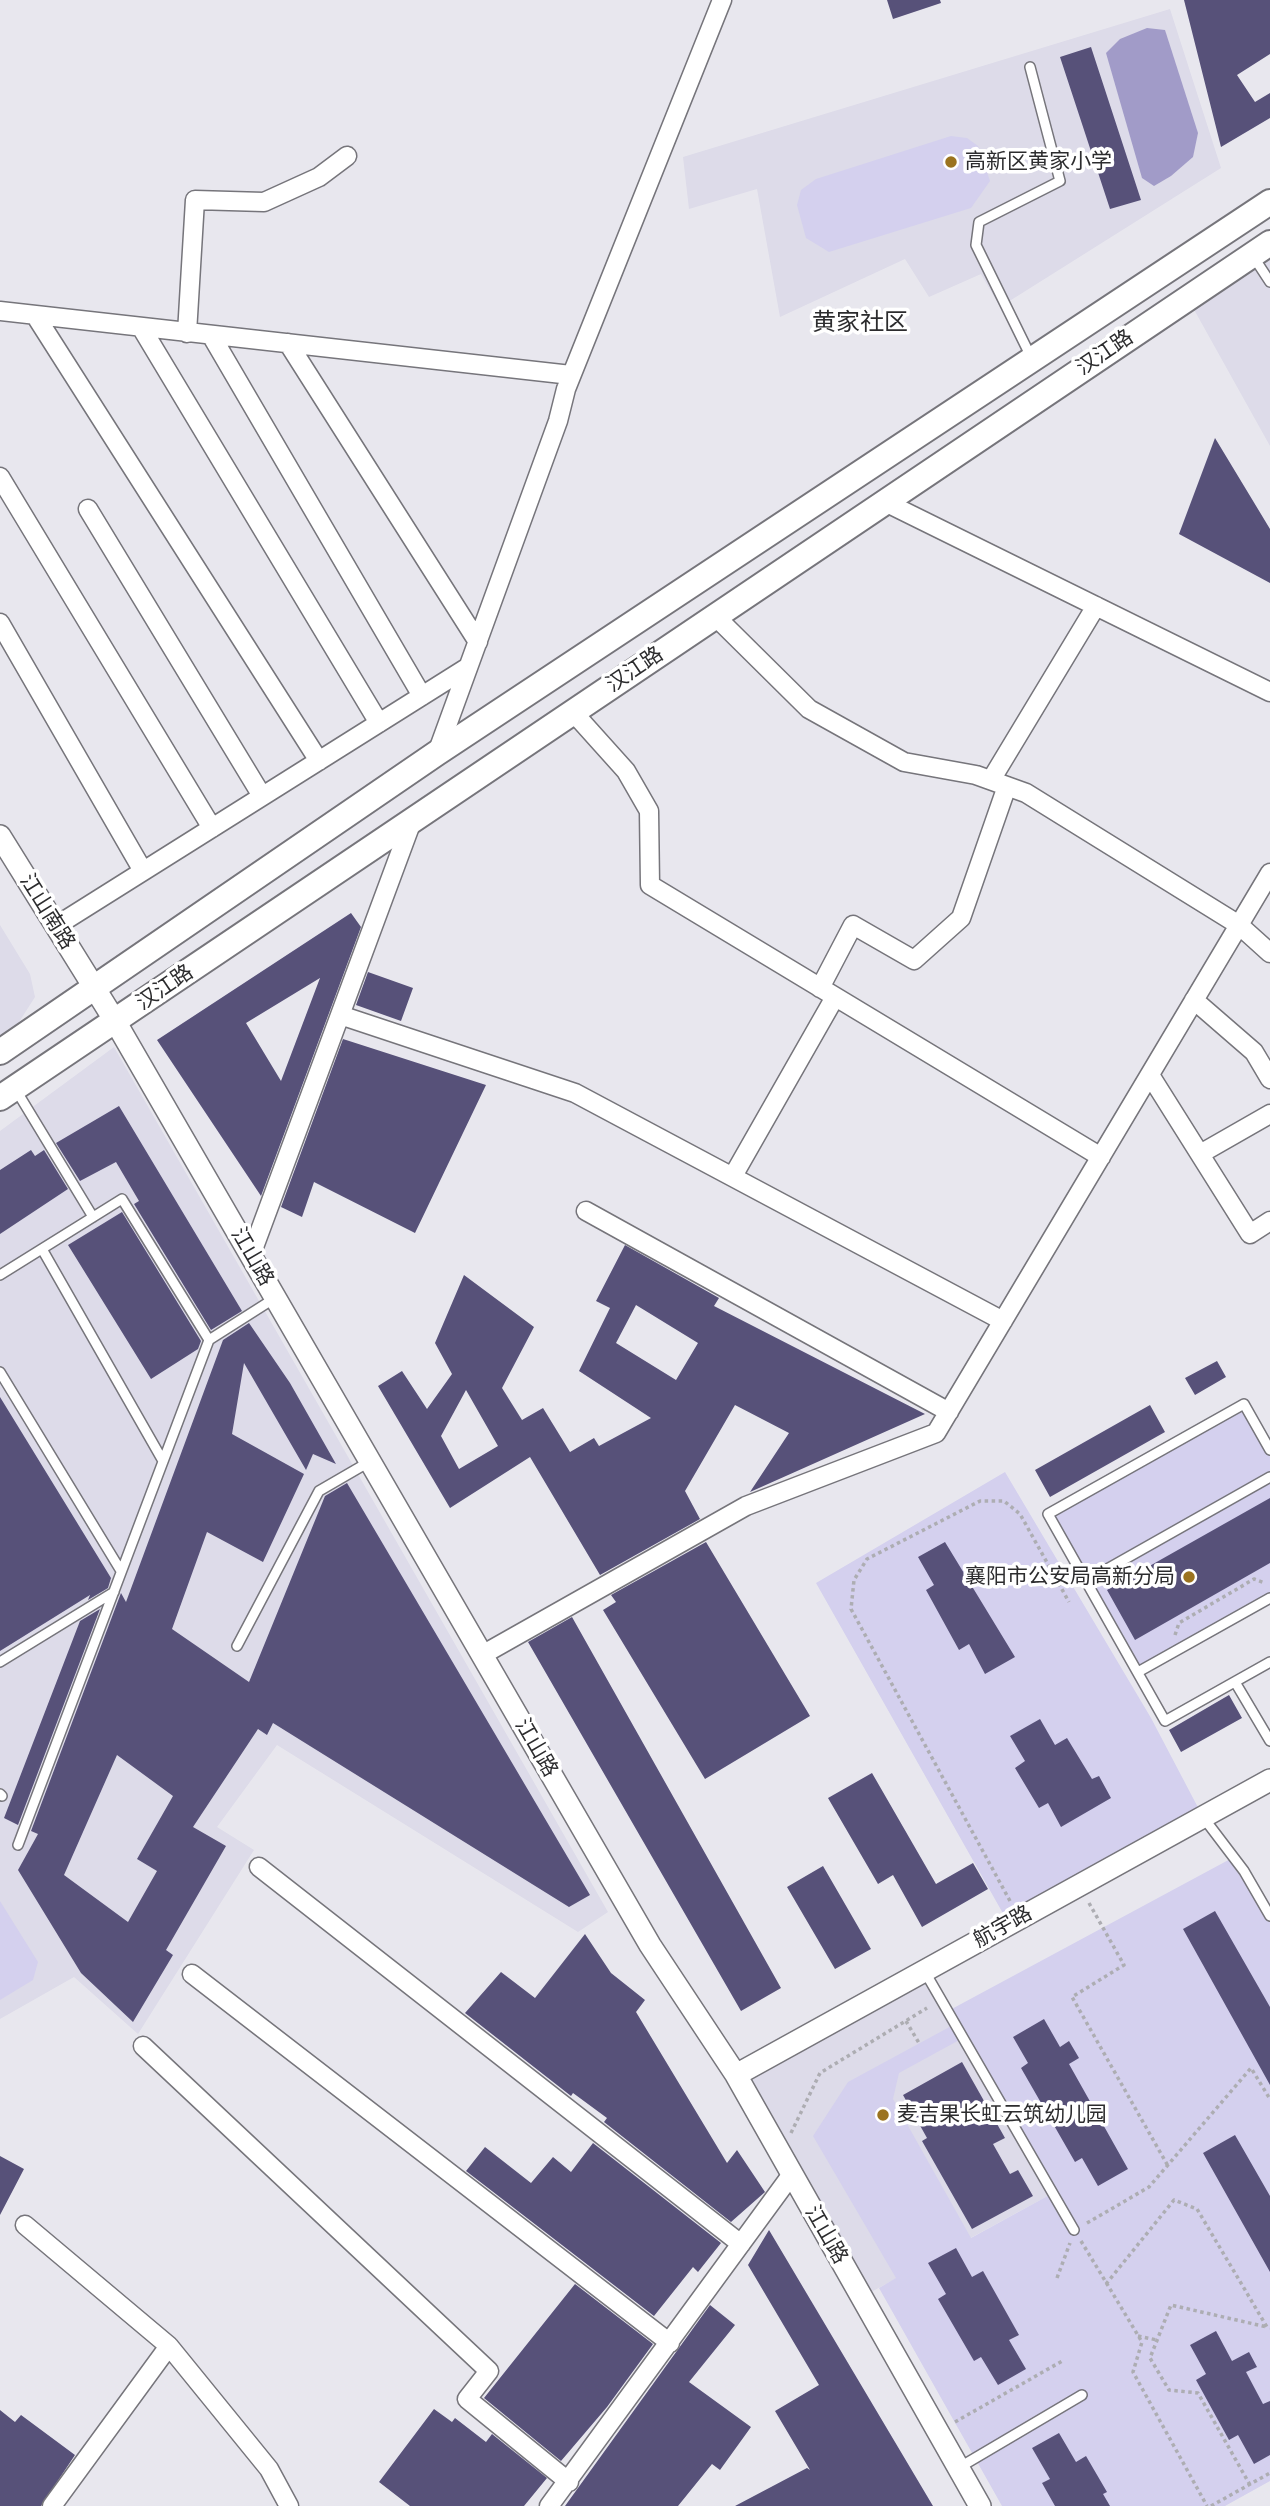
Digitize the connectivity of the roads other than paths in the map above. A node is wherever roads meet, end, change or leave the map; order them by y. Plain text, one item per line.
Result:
1 (722, 0) edge
2 (1030, 67) dead end
3 (347, 156) dead end
4 (1270, 202) edge
5 (1261, 248) edge
6 (1270, 282) edge
7 (0, 311) edge
8 (35, 315) junction
9 (141, 327) junction
10 (187, 332) junction
11 (211, 335) junction
12 (288, 344) junction
13 (1032, 359) junction
14 (571, 375) junction
15 (0, 477) edge
16 (885, 502) junction
17 (88, 509) dead end
18 (1096, 606) junction
19 (715, 616) junction
20 (0, 623) edge
21 (478, 642) junction
22 (468, 667) junction
23 (1270, 692) edge
24 (422, 696) junction
25 (573, 712) junction
26 (379, 723) junction
27 (437, 752) junction
28 (319, 761) junction
29 (999, 783) junction
30 (262, 796) junction
31 (412, 821) junction
32 (212, 828) junction
33 (0, 836) edge
34 (143, 872) junction
35 (1270, 873) edge
36 (1239, 925) junction
37 (56, 926) junction
38 (1270, 953) edge
39 (94, 988) junction
40 (828, 992) junction
41 (1194, 1000) junction
42 (340, 1015) junction
43 (115, 1021) junction
44 (0, 1052) edge
45 (1150, 1074) junction
46 (1270, 1079) edge
47 (8, 1093) edge
48 (1270, 1114) edge
49 (1200, 1154) junction
50 (1101, 1157) junction
51 (733, 1177) junction
52 (586, 1212) dead end
53 (93, 1217) junction
54 (1270, 1221) edge
55 (42, 1249) junction
56 (251, 1255) junction
57 (0, 1275) edge
58 (275, 1298) junction
59 (1003, 1321) junction
60 (209, 1340) junction
61 (0, 1372) edge
62 (949, 1412) junction
63 (1270, 1450) edge
64 (163, 1461) junction
65 (370, 1461) junction
66 (1270, 1477) edge
67 (121, 1571) junction
68 (1086, 1581) junction
69 (114, 1592) junction
70 (1270, 1598) edge
71 (237, 1646) dead end
72 (482, 1655) junction
73 (0, 1662) edge
74 (1270, 1662) edge
75 (1138, 1672) junction
76 (1236, 1682) junction
77 (1270, 1741) edge
78 (1270, 1780) edge
79 (1203, 1817) junction
80 (18, 1846) dead end
81 (260, 1867) dead end
82 (1270, 1916) edge
83 (925, 1971) junction
84 (192, 1974) dead end
85 (144, 2046) dead end
86 (736, 2075) junction
87 (792, 2174) junction
88 (26, 2225) dead end
89 (1074, 2230) road end
90 (741, 2244) junction
91 (670, 2343) junction
92 (169, 2346) junction
93 (1082, 2395) dead end
94 (958, 2468) junction
95 (569, 2482) junction
96 (52, 2506) edge
97 (289, 2506) edge
98 (549, 2506) edge
99 (980, 2506) edge

1 - 14 street
2 - 13 lane
3 - 10 street
4 - 13 main road, 汉江路
5 - 6 lane
5 - 16 main road, 汉江路
7 - 8 street
8 - 9 street
8 - 28 street
9 - 10 street
9 - 26 street
10 - 11 street
11 - 12 street
11 - 24 street
12 - 14 street
12 - 21 street
13 - 27 main road, 汉江路
14 - 21 street
15 - 32 street
16 - 18 street
16 - 19 main road, 汉江路
17 - 30 street
18 - 23 street
18 - 29 street
19 - 25 main road, 汉江路
19 - 29 street
20 - 34 street
21 - 22 street
22 - 24 street
22 - 27 street
24 - 26 street
25 - 31 main road, 汉江路
25 - 40 street
26 - 28 street
27 - 39 main road, 汉江路
28 - 30 street
29 - 36 street
29 - 40 street
30 - 32 street
31 - 42 street
31 - 43 main road, 汉江路
32 - 34 street
33 - 37 street, 江山南路
34 - 37 street
35 - 36 street
36 - 38 street
36 - 41 street
37 - 39 street, 江山南路
39 - 43 street, 江山路
39 - 44 main road, 汉江路
40 - 50 street
40 - 51 street
41 - 45 street
41 - 46 street
42 - 51 street
42 - 56 street
43 - 47 main road, 汉江路
43 - 56 street, 江山路
45 - 49 street
45 - 50 street
47 - 53 lane
48 - 49 street
49 - 54 street
50 - 59 street
51 - 59 street
52 - 62 street
53 - 55 lane
53 - 60 lane
55 - 57 lane
55 - 64 lane
56 - 58 street, 江山路
58 - 60 lane
58 - 65 street, 江山路
59 - 62 street
60 - 64 lane
61 - 67 lane
62 - 72 street
63 - 68 lane
64 - 67 lane
65 - 71 lane
65 - 72 street, 江山路
66 - 68 lane
67 - 69 lane
68 - 75 lane
69 - 73 lane
69 - 80 lane
70 - 75 lane
72 - 86 street, 江山路
74 - 76 lane
75 - 76 lane
76 - 77 lane
78 - 79 street, 航宇路
79 - 82 lane
79 - 83 street, 航宇路
81 - 90 street
83 - 86 street, 航宇路
83 - 89 lane
84 - 91 street
85 - 95 street
86 - 87 street, 江山路
87 - 90 street
87 - 94 street, 江山路
88 - 92 street
90 - 91 street
91 - 95 street
92 - 96 street
92 - 97 street
93 - 94 lane
94 - 99 street, 江山路
95 - 98 street

